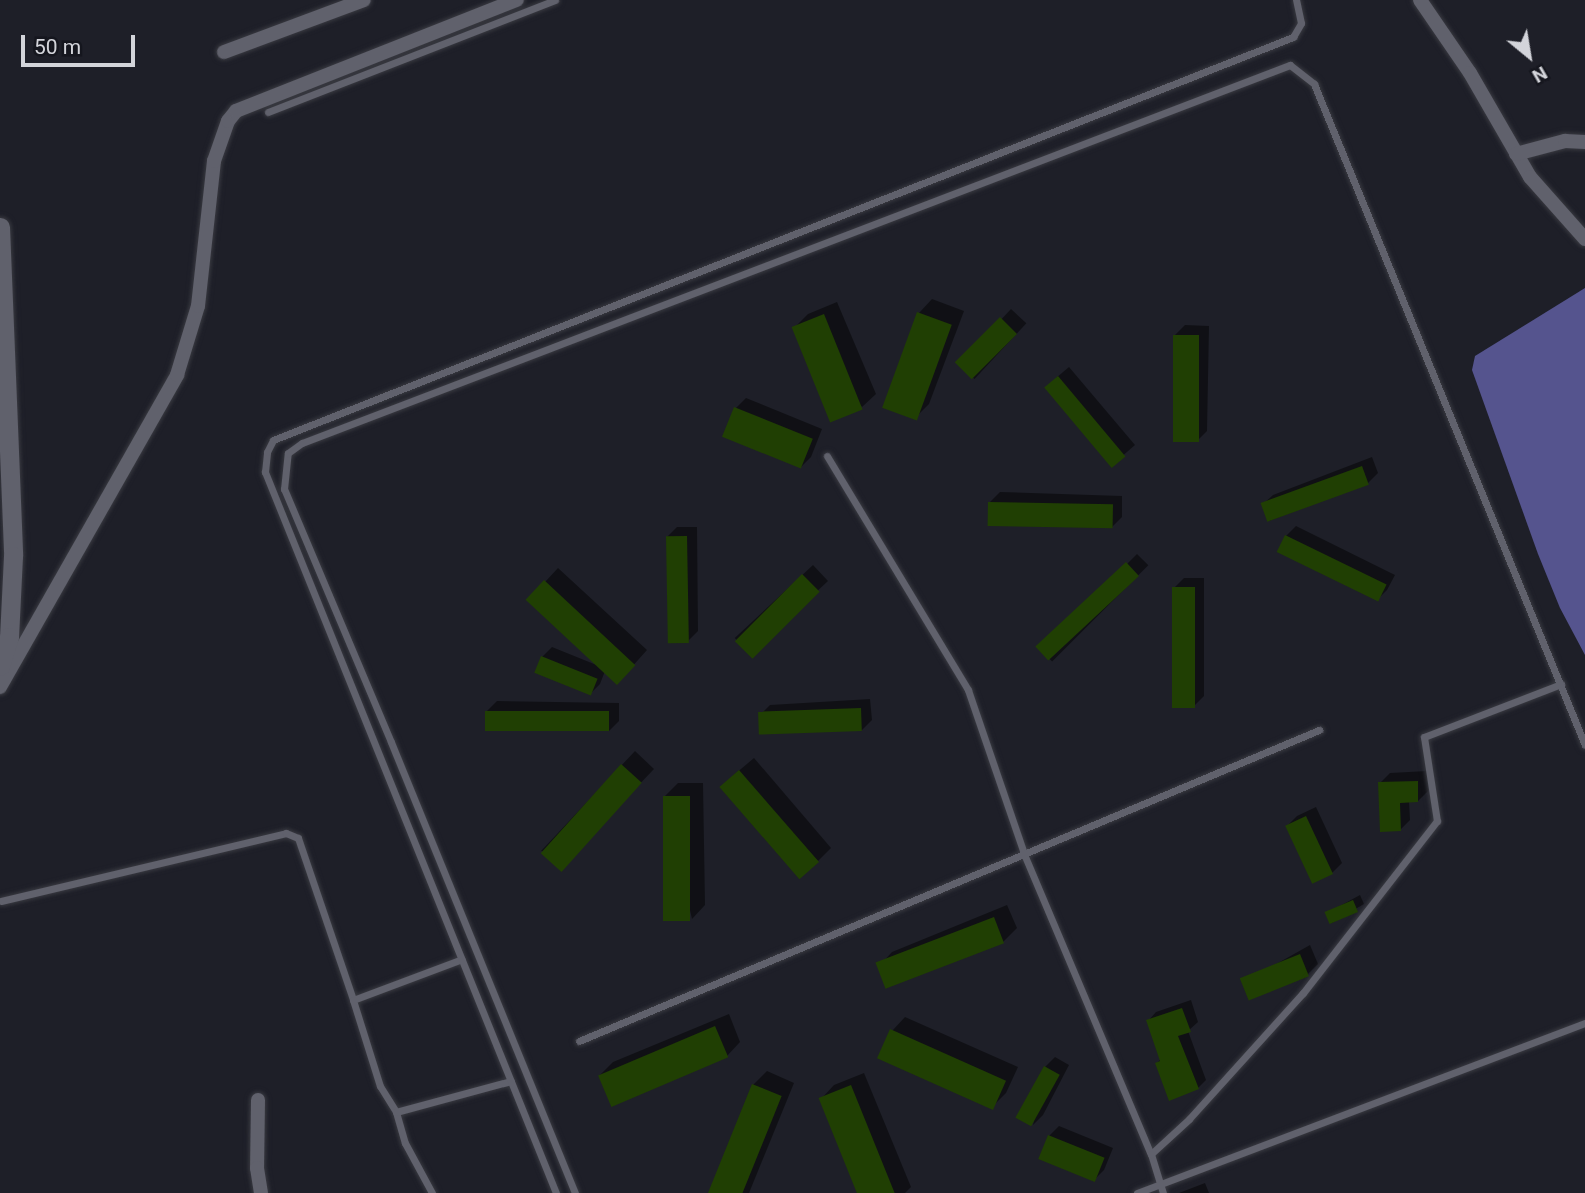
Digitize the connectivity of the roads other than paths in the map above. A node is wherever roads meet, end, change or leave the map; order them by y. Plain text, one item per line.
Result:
1 (364, 0) edge
2 (517, 0) edge
3 (555, 0) edge
4 (1296, 0) edge
5 (1420, 0) edge
6 (224, 52) dead end
7 (268, 112) dead end
8 (1585, 142) edge
9 (1516, 154) junction
10 (0, 227) edge
11 (1585, 240) edge
12 (827, 456) dead end
13 (0, 666) edge
14 (1561, 684) junction
15 (0, 687) edge
16 (1319, 730) dead end
17 (1585, 745) edge
18 (1024, 854) junction
19 (1, 901) edge
20 (462, 959) junction
21 (353, 1000) junction
22 (1585, 1023) edge
23 (579, 1041) dead end
24 (511, 1081) junction
25 (258, 1100) dead end
26 (396, 1112) junction
27 (1151, 1154) junction
28 (1160, 1184) junction
29 (261, 1193) edge
30 (432, 1193) edge
31 (556, 1193) edge
32 (575, 1193) edge
33 (1137, 1193) edge
34 (1163, 1193) edge

1 - 6 street
2 - 15 street
3 - 7 lane
4 - 20 lane
5 - 9 street
8 - 9 street
9 - 11 street
10 - 13 street
12 - 18 lane
14 - 17 lane
14 - 27 lane
14 - 32 lane
16 - 18 lane
18 - 23 lane
18 - 27 lane
19 - 21 lane
20 - 21 lane
20 - 24 lane
21 - 26 lane
22 - 28 lane
24 - 26 lane
24 - 31 lane
25 - 29 street
26 - 30 lane
27 - 28 lane
28 - 33 lane
28 - 34 lane

